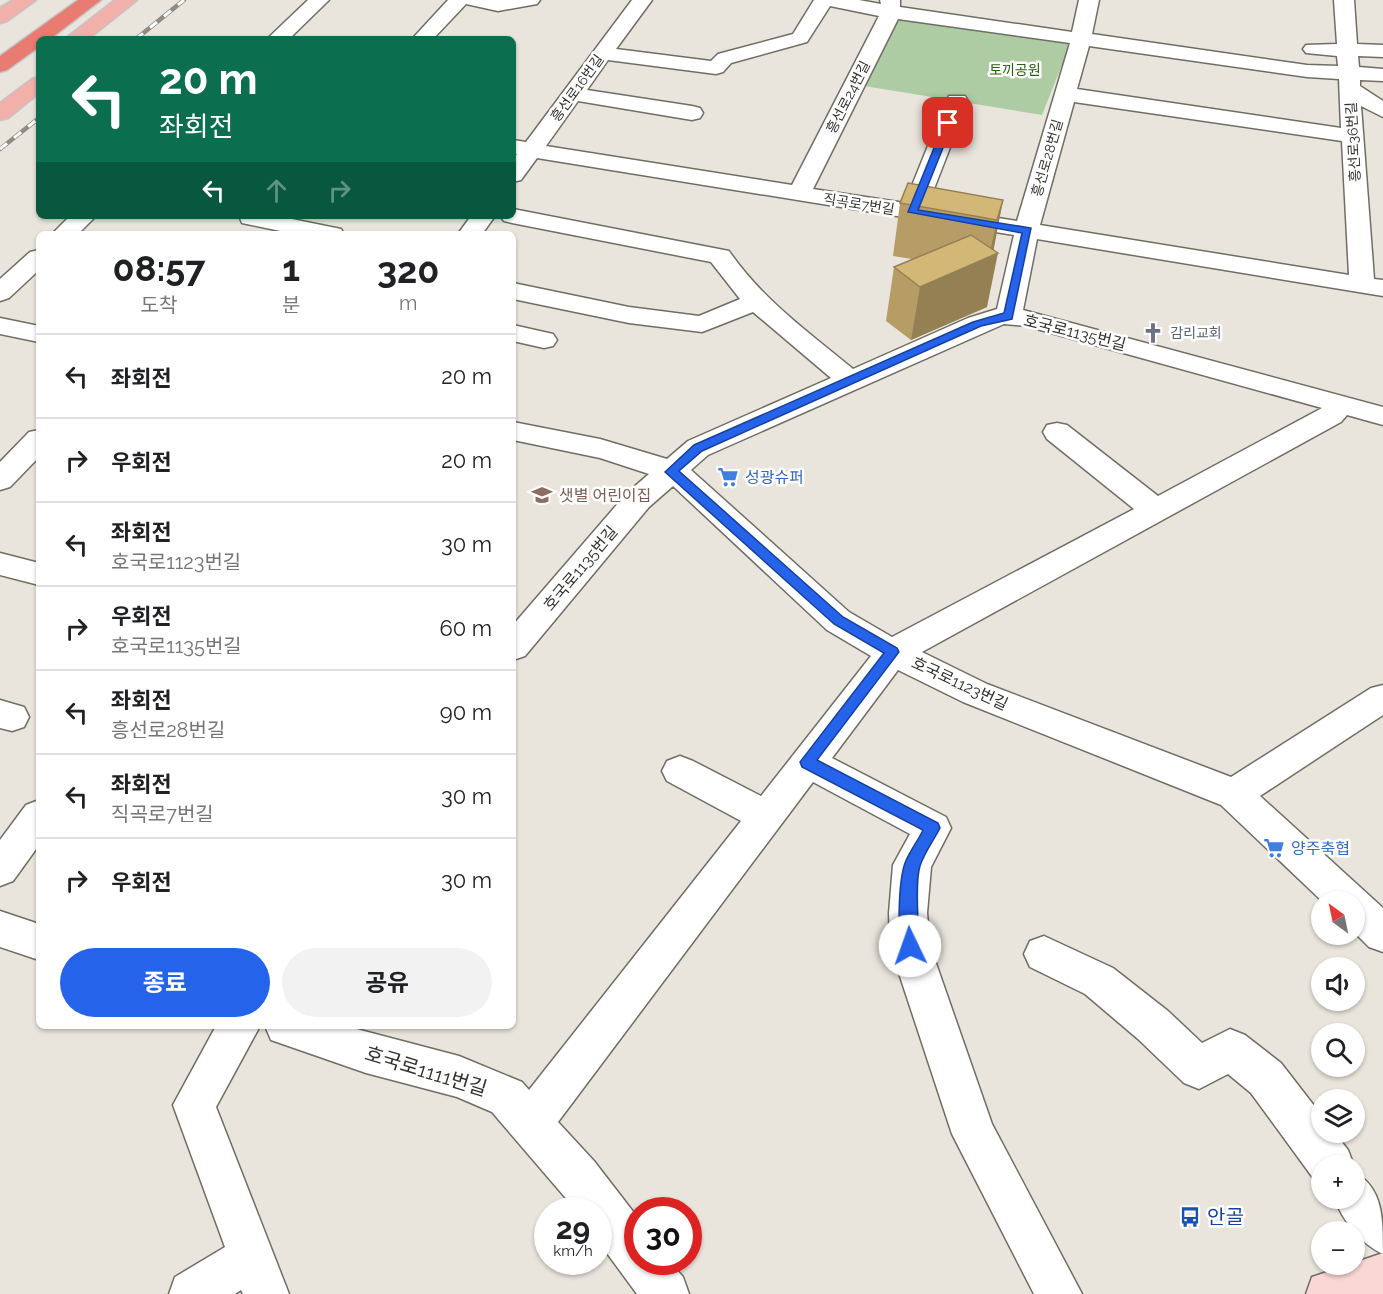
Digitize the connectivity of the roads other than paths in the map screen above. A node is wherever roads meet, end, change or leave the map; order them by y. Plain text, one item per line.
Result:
1 (91, 0) edge
2 (127, 0) edge
3 (319, 0) edge
4 (459, 0) edge
5 (472, 0) edge
6 (530, 0) edge
7 (642, 0) edge
8 (824, 0) edge
9 (829, 0) edge
10 (1344, 0) edge
11 (43, 5) edge
12 (891, 6) edge
13 (0, 17) edge
14 (104, 18) junction
15 (1085, 18) edge
16 (19, 27) dead end
17 (41, 36) edge
18 (79, 36) edge
19 (87, 36) edge
20 (280, 36) edge
21 (425, 36) edge
22 (36, 40) edge
23 (1297, 47) dead end
24 (1383, 51) edge
25 (1348, 52) junction
26 (603, 53) junction
27 (0, 66) edge
28 (36, 67) edge
29 (1383, 75) edge
30 (1350, 82) junction
31 (36, 85) edge
32 (0, 93) edge
33 (573, 94) junction
34 (1065, 94) junction
35 (957, 101) dead end
36 (1383, 111) edge
37 (0, 113) edge
38 (692, 113) dead end
39 (1353, 136) junction
40 (522, 149) edge
41 (516, 166) edge
42 (799, 194) junction
43 (913, 212) junction
44 (516, 217) edge
45 (81, 219) edge
46 (246, 223) edge
47 (67, 231) edge
48 (309, 231) edge
49 (1027, 231) junction
50 (36, 260) edge
51 (1372, 287) edge
52 (516, 292) edge
53 (0, 293) edge
54 (757, 301) junction
55 (1009, 316) junction
56 (0, 326) edge
57 (36, 333) edge
58 (516, 334) edge
59 (544, 340) dead end
60 (850, 381) junction
61 (1341, 404) junction
62 (1383, 416) edge
63 (516, 432) edge
64 (1057, 432) dead end
65 (36, 445) edge
66 (671, 472) junction
67 (0, 480) edge
68 (1156, 510) junction
69 (0, 564) edge
70 (36, 573) edge
71 (516, 642) edge
72 (893, 652) junction
73 (1383, 698) edge
74 (807, 762) junction
75 (680, 771) dead end
76 (1234, 794) junction
77 (766, 816) junction
78 (36, 820) edge
79 (0, 869) edge
80 (1338, 891) edge
81 (1365, 917) edge
82 (0, 929) edge
83 (1383, 934) edge
84 (36, 941) edge
85 (1044, 954) dead end
86 (237, 1029) edge
87 (295, 1029) edge
88 (530, 1123) junction
89 (1324, 1155) edge
90 (1365, 1208) edge
91 (1383, 1232) edge
92 (624, 1238) edge
93 (258, 1275) edge
94 (652, 1275) edge
95 (1383, 1276) edge
96 (192, 1294) edge
97 (666, 1294) edge
98 (1059, 1294) edge
99 (1329, 1294) edge

1 - 17 highway
2 - 14 main road
3 - 20 street
4 - 21 street
5 - 6 street
7 - 26 street, 흥선로16번길
8 - 26 street
9 - 12 street
10 - 25 street, 흥선로36번길
11 - 13 main road
11 - 16 highway
12 - 15 street
12 - 42 street, 흥선로24번길
14 - 18 main road
14 - 19 main road
15 - 30 street
15 - 34 street, 흥선로28번길
22 - 27 highway
23 - 25 street
24 - 25 street
25 - 30 street, 흥선로36번길
26 - 33 street, 흥선로16번길
28 - 32 main road
29 - 30 street
30 - 36 street
30 - 39 street, 흥선로36번길
31 - 37 main road
33 - 38 street
33 - 40 street, 흥선로16번길
34 - 39 street
34 - 49 street, 흥선로28번길
35 - 43 street
39 - 51 street, 흥선로36번길
40 - 41 street, 흥선로16번길
40 - 42 street, 직곡로7번길
42 - 43 street, 직곡로7번길
43 - 49 street, 직곡로7번길
44 - 54 street
45 - 47 street
46 - 48 street
49 - 51 street, 직곡로7번길
49 - 55 street, 흥선로28번길
50 - 53 street
52 - 54 street
54 - 60 street
55 - 60 street, 호국로1135번길
55 - 61 street, 호국로1135번길
56 - 57 street
58 - 59 street
60 - 66 street, 호국로1135번길
61 - 62 street, 호국로1135번길
61 - 68 street
63 - 66 street, 호국로1123번길
64 - 68 street
65 - 67 street
66 - 71 street, 호국로1135번길
66 - 72 street, 호국로1123번길
68 - 72 street
69 - 70 street
72 - 74 street
72 - 76 street, 호국로1123번길
73 - 76 street
74 - 77 street
74 - 98 street
75 - 77 street
76 - 80 street, 호국로1123번길
77 - 88 street
78 - 79 street
81 - 83 street
82 - 84 street
85 - 89 street
86 - 93 street
87 - 88 street, 호국로1111번길
88 - 92 street, 호국로1111번길
90 - 91 street
93 - 96 street
94 - 97 street
95 - 99 street

